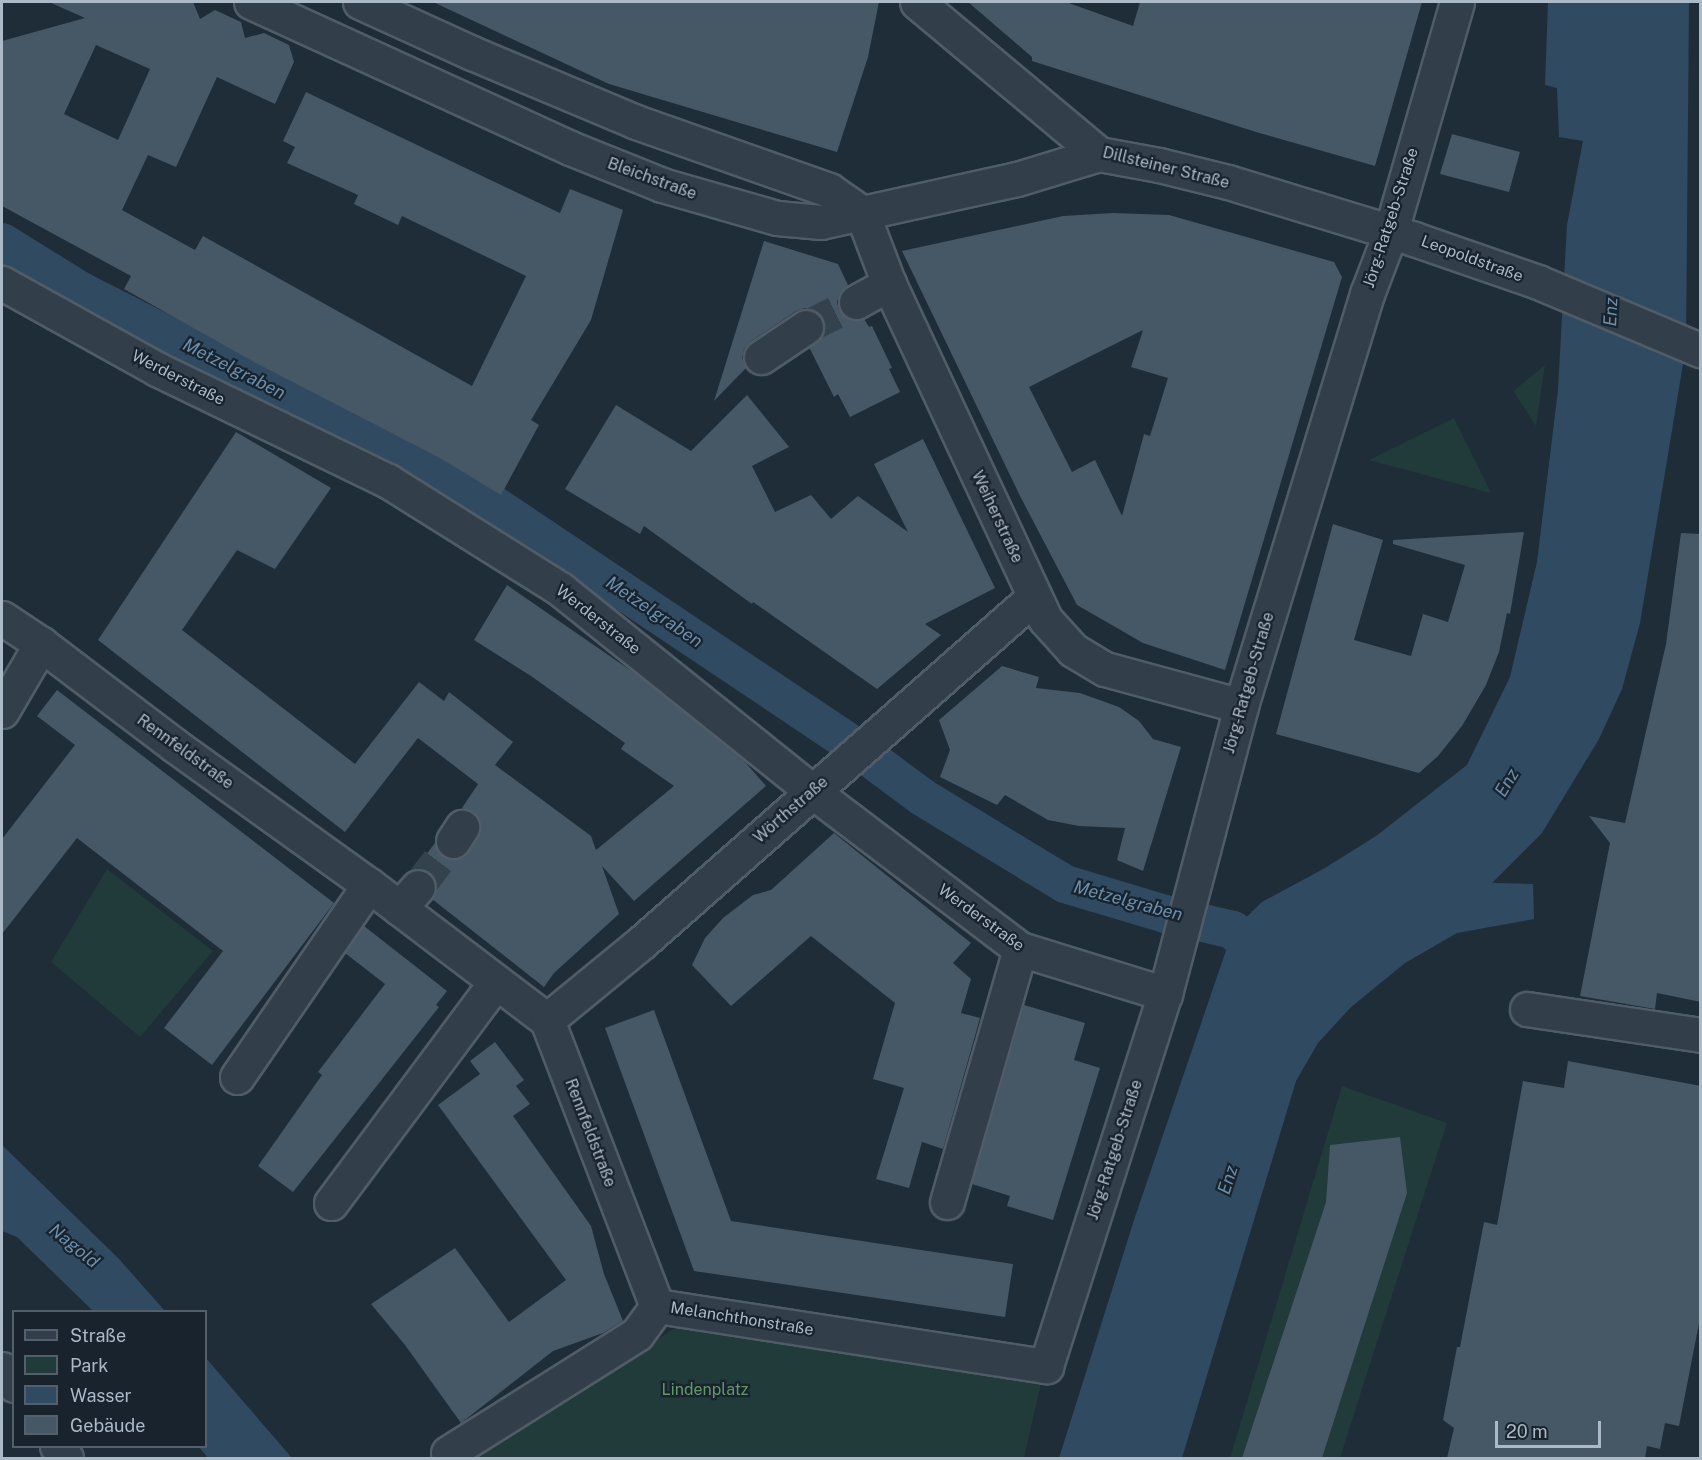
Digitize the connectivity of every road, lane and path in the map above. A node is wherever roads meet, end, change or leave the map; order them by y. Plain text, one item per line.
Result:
1 (251, 2) edge
2 (360, 2) edge
3 (918, 2) edge
4 (1457, 2) edge
5 (472, 53) junction
6 (453, 93) junction
7 (1099, 154) junction
8 (862, 213) junction
9 (1390, 231) junction
10 (2, 283) edge
11 (889, 284) junction
12 (856, 302) tunnel mouth
13 (806, 327) tunnel mouth
14 (1694, 348) edge
15 (761, 357) dead end
16 (1034, 597) junction
17 (2, 618) edge
18 (41, 644) junction
19 (1241, 706) junction
20 (2, 711) edge
21 (812, 791) junction
22 (369, 885) junction
23 (1020, 949) junction
24 (1168, 982) junction
25 (495, 983) junction
26 (1527, 1009) dead end
27 (547, 1020) junction
28 (1701, 1035) edge
29 (237, 1077) dead end
30 (947, 1202) dead end
31 (331, 1203) dead end
32 (657, 1306) junction
33 (1046, 1366) joint
34 (2, 1369) edge
35 (12, 1382) edge
36 (448, 1453) dead end

1 - 6 street, Bleichstraße
2 - 5 street
3 - 7 street, Dillsteiner Straße
4 - 9 street, Jörg-Ratgeb-Straße
5 - 6 street
5 - 8 street
6 - 8 street, Bleichstraße
7 - 8 street, Bleichstraße
7 - 9 street, Dillsteiner Straße
8 - 11 street, Weiherstraße
9 - 14 street, Leopoldstraße
9 - 19 street, Jörg-Ratgeb-Straße
10 - 21 street, Werderstraße
11 - 12 street
11 - 16 street, Weiherstraße
13 - 15 street
16 - 19 street, Weiherstraße
16 - 21 street, Wörthstraße
17 - 18 street, Rennfeldstraße
18 - 20 street
18 - 22 street, Rennfeldstraße
19 - 24 street, Jörg-Ratgeb-Straße
21 - 23 street, Werderstraße
21 - 27 street, Wörthstraße
22 - 25 street, Rennfeldstraße
22 - 29 street
23 - 24 street, Werderstraße
23 - 30 street
24 - 33 street, Jörg-Ratgeb-Straße
25 - 27 street, Rennfeldstraße
25 - 31 street
26 - 28 street
27 - 32 street, Rennfeldstraße
32 - 33 street, Melanchthonstraße
32 - 36 street, Melanchthonstraße
34 - 35 street

